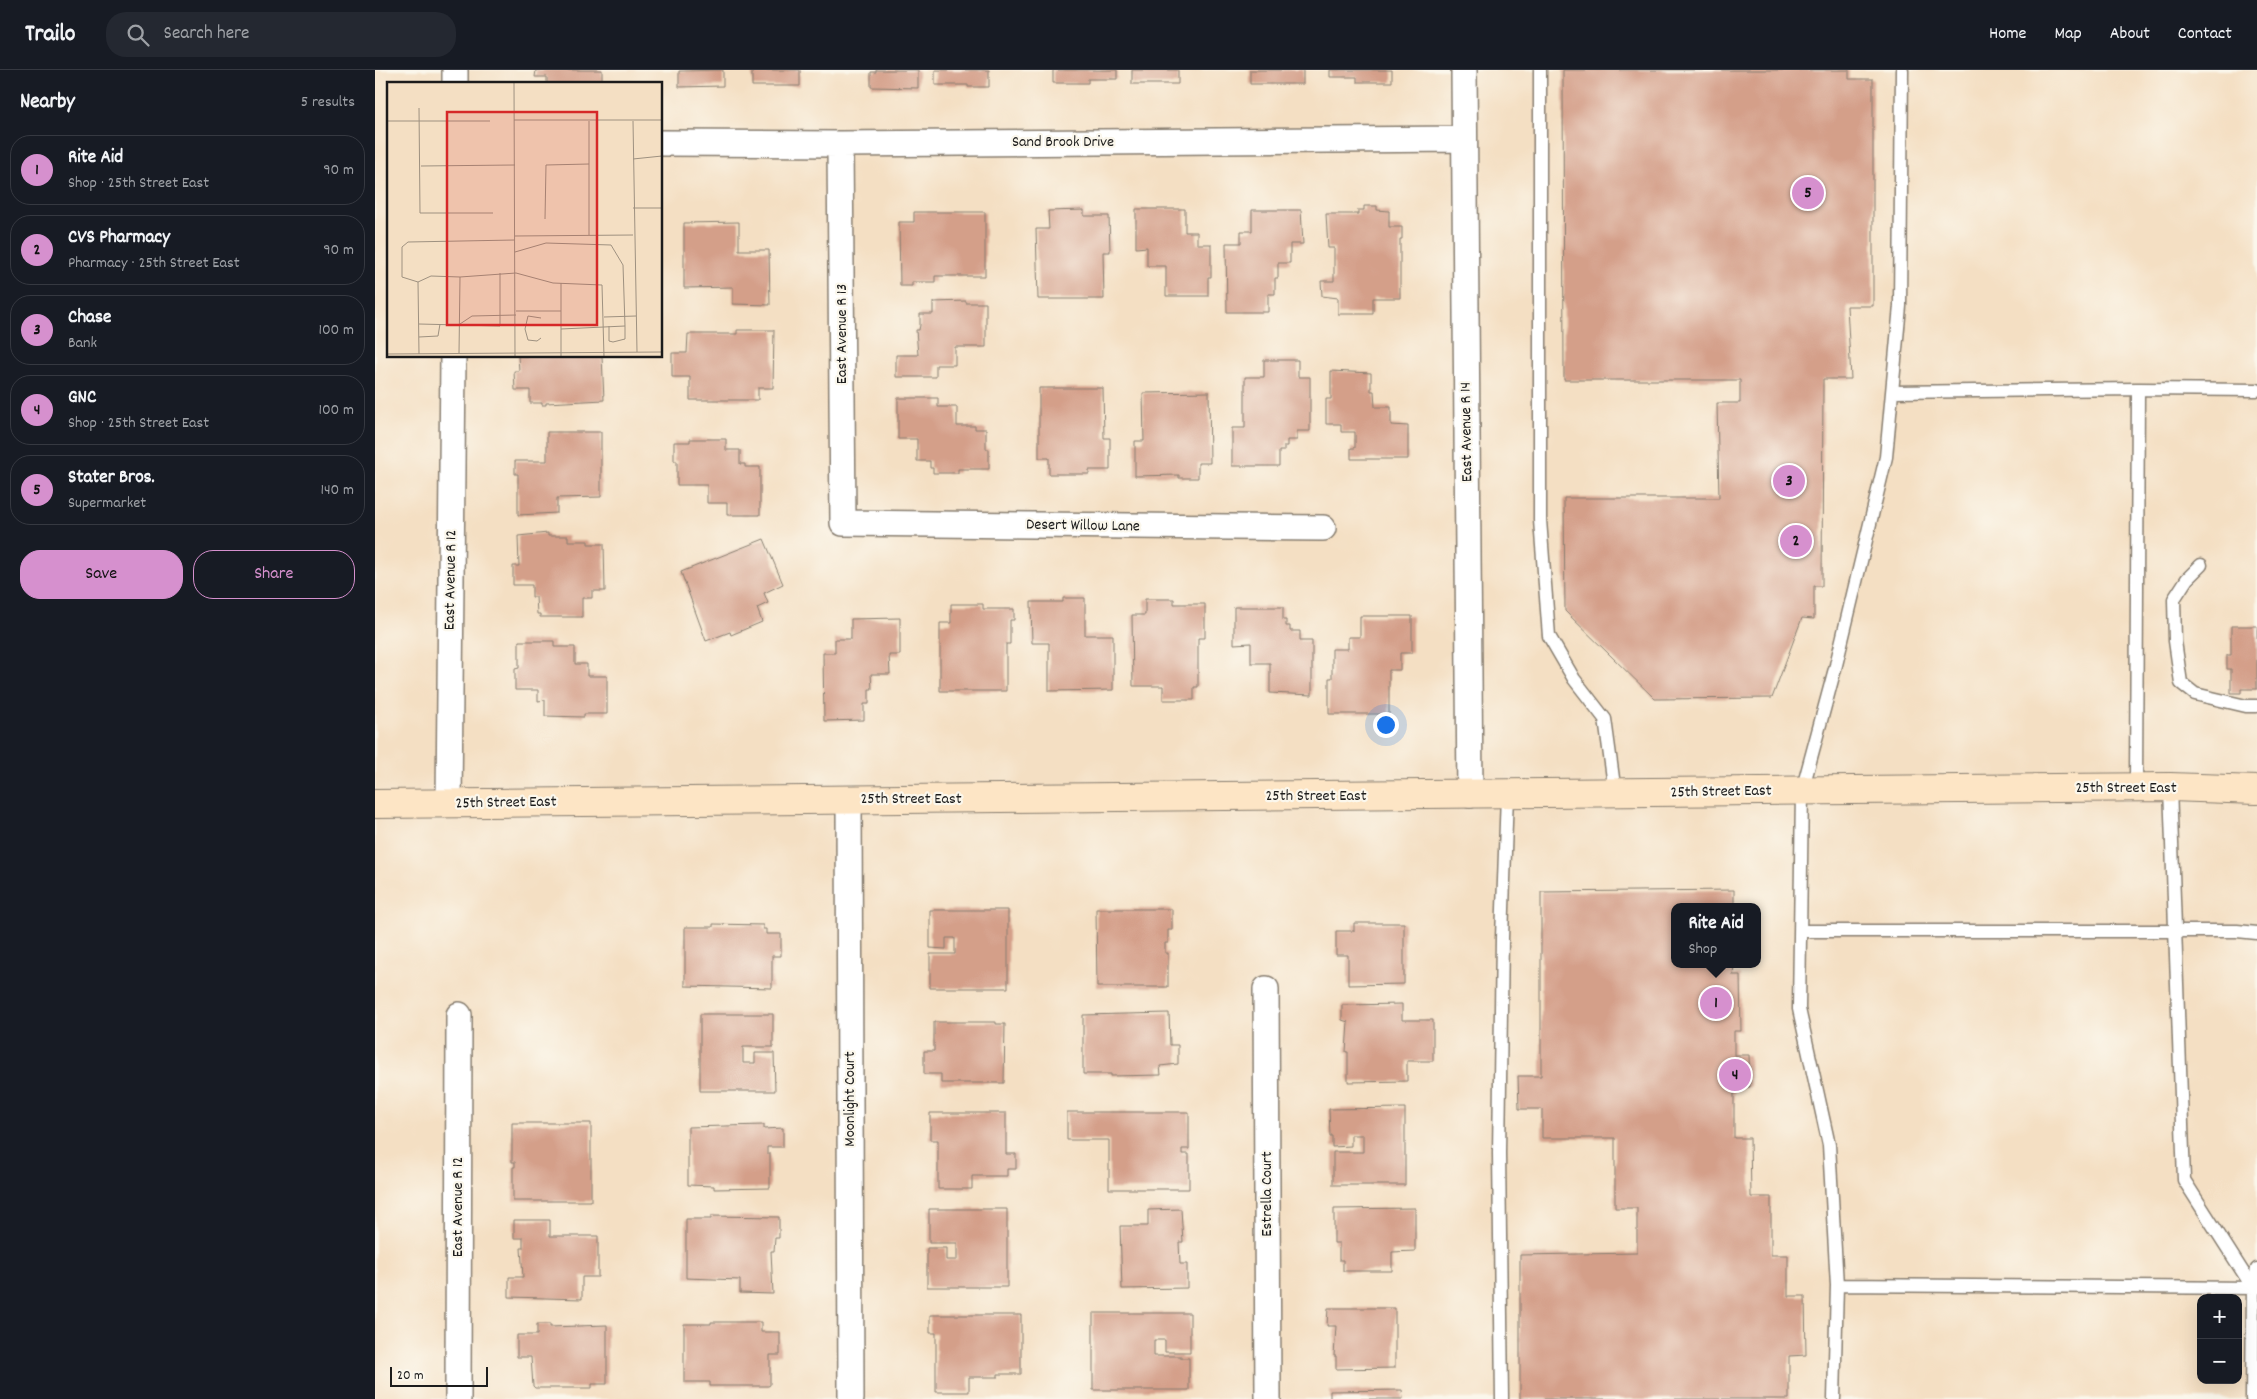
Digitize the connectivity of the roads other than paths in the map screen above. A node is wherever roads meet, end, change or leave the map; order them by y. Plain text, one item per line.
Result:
1 (1464, 70) edge
2 (1540, 70) edge
3 (1902, 70) edge
4 (1464, 140) junction
5 (663, 143) edge
6 (841, 144) junction
7 (453, 358) edge
8 (2138, 389) junction
9 (2257, 390) edge
10 (1892, 392) junction
11 (843, 523) joint
12 (1323, 528) dead end
13 (2201, 565) dead end
14 (2257, 706) edge
15 (2169, 787) junction
16 (2136, 788) junction
17 (2257, 790) edge
18 (1802, 791) junction
19 (1615, 793) junction
20 (1507, 794) junction
21 (1471, 795) junction
22 (849, 800) junction
23 (375, 804) edge
24 (449, 804) junction
25 (1800, 931) junction
26 (2175, 931) junction
27 (2257, 933) edge
28 (1266, 989) dead end
29 (459, 1015) dead end
30 (2257, 1269) edge
31 (1837, 1285) junction
32 (2255, 1288) edge
33 (458, 1399) edge
34 (851, 1399) edge
35 (1268, 1399) edge
36 (1502, 1399) edge
37 (1834, 1399) edge
38 (2252, 1399) edge

1 - 4 street, East Avenue R 14
2 - 19 lane
3 - 10 lane
4 - 6 street, Sand Brook Drive
4 - 21 street, East Avenue R 14
5 - 6 street, Sand Brook Drive
6 - 11 street, East Avenue R 13
7 - 24 street, East Avenue R 12
8 - 9 lane
8 - 10 lane
8 - 16 lane
10 - 18 lane
11 - 12 street, Desert Willow Lane
13 - 14 lane
15 - 16 main road, 25th Street East
15 - 17 main road, 25th Street East
15 - 26 lane
16 - 18 main road, 25th Street East
18 - 19 main road, 25th Street East
18 - 25 lane
19 - 20 main road, 25th Street East
20 - 21 main road, 25th Street East
20 - 36 lane
21 - 22 main road, 25th Street East
22 - 24 main road, 25th Street East
22 - 34 street, Moonlight Court
23 - 24 main road, 25th Street East
25 - 26 lane
25 - 31 lane
26 - 27 lane
26 - 32 lane
28 - 35 street, Estrella Court
29 - 33 street, East Avenue R 12
30 - 32 lane
31 - 32 lane
31 - 37 lane
32 - 38 lane

